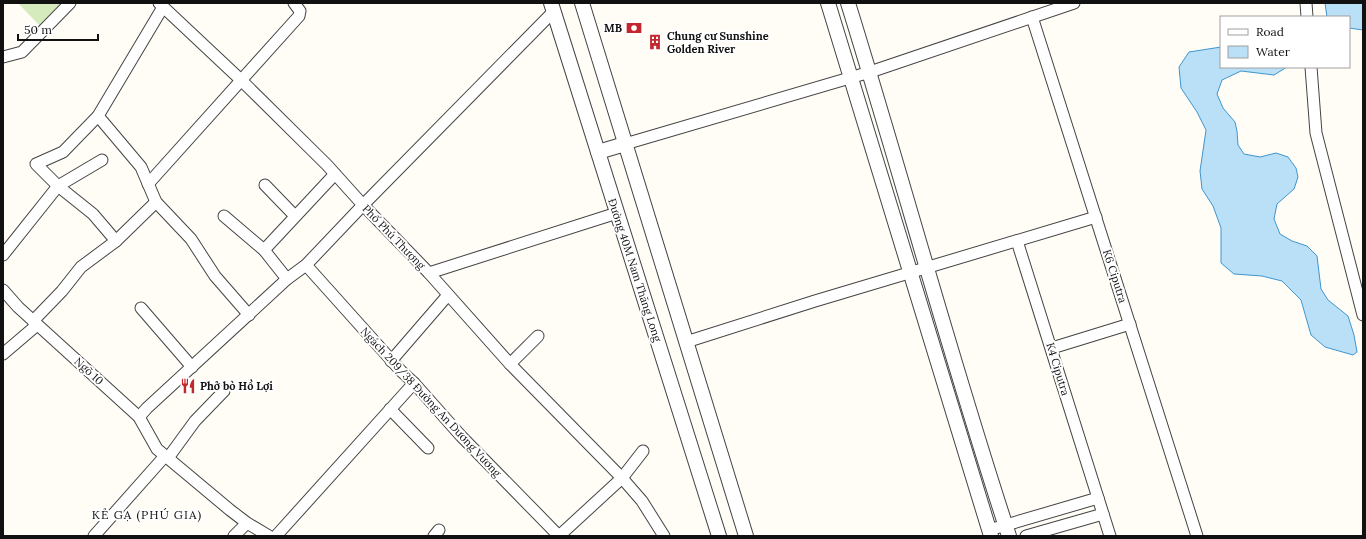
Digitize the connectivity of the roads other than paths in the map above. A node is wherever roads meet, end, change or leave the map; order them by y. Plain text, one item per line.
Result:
1 (70, 3) edge
2 (294, 3) edge
3 (582, 3) edge
4 (828, 3) edge
5 (848, 3) edge
6 (1074, 3) edge
7 (1306, 3) edge
8 (161, 5) edge
9 (552, 7) edge
10 (1307, 16) edge
11 (1032, 17) junction
12 (3, 57) edge
13 (1311, 68) edge
14 (870, 72) junction
15 (851, 77) junction
16 (242, 81) junction
17 (98, 116) junction
18 (625, 144) junction
19 (598, 152) junction
20 (102, 160) dead end
21 (335, 174) junction
22 (148, 184) junction
23 (265, 185) dead end
24 (58, 186) junction
25 (156, 202) junction
26 (363, 205) junction
27 (617, 213) junction
28 (224, 216) dead end
29 (295, 216) junction
30 (1096, 217) junction
31 (1017, 240) junction
32 (116, 241) junction
33 (264, 250) junction
34 (3, 255) edge
35 (306, 265) junction
36 (926, 268) junction
37 (910, 272) junction
38 (429, 273) junction
39 (287, 279) junction
40 (448, 295) junction
41 (5, 296) edge
42 (141, 308) dead end
43 (1363, 314) edge
44 (249, 315) junction
45 (35, 323) junction
46 (1130, 324) junction
47 (538, 336) dead end
48 (686, 342) junction
49 (1052, 348) junction
50 (3, 354) edge
51 (391, 361) junction
52 (510, 364) junction
53 (192, 367) junction
54 (414, 383) junction
55 (224, 391) dead end
56 (390, 409) junction
57 (139, 417) junction
58 (428, 448) dead end
59 (643, 450) dead end
60 (166, 457) junction
61 (622, 478) junction
62 (1098, 498) junction
63 (1103, 514) junction
64 (247, 523) junction
65 (1007, 530) edge
66 (990, 533) edge
67 (94, 536) edge
68 (234, 536) edge
69 (269, 536) edge
70 (276, 536) edge
71 (559, 536) edge
72 (664, 536) edge
73 (719, 536) edge
74 (746, 536) edge
75 (1026, 536) edge
76 (1110, 536) edge
77 (1197, 536) edge

1 - 12 street
2 - 16 street
3 - 18 street
4 - 15 street
5 - 14 street
6 - 11 street
7 - 10 street
8 - 16 street, Phố Phú Thượng
8 - 17 street
9 - 19 street, Đường 40M Nam Thăng Long
9 - 26 street
11 - 14 street
11 - 30 street, K6 Ciputra
13 - 43 street
14 - 15 street
14 - 36 street
15 - 18 street
15 - 37 street
16 - 21 street, Phố Phú Thượng
16 - 22 street
17 - 22 street
17 - 24 street
18 - 19 street
18 - 48 street
19 - 27 street, Đường 40M Nam Thăng Long
20 - 24 street
21 - 26 street, Phố Phú Thượng
21 - 29 street
22 - 25 street
23 - 29 street
24 - 32 street
24 - 34 street
25 - 32 street
25 - 44 street
26 - 35 street
26 - 38 street, Phố Phú Thượng
27 - 38 street
27 - 73 street, Đường 40M Nam Thăng Long
28 - 33 street
29 - 33 street
30 - 31 street
30 - 46 street, K6 Ciputra
31 - 36 street
31 - 49 street, K4 Ciputra
32 - 45 street
33 - 39 street
35 - 39 street
35 - 51 street, Ngách 209/38 Đường An Dương Vương
36 - 37 street
36 - 65 street
37 - 48 street
37 - 66 street
38 - 40 street, Phố Phú Thượng
39 - 44 street
40 - 51 street
40 - 52 street, Phố Phú Thượng
41 - 45 street, Ngõ 10
42 - 53 street
44 - 53 street
45 - 50 street
45 - 57 street, Ngõ 10
46 - 49 street
46 - 77 street, K6 Ciputra
47 - 52 street
48 - 74 street
49 - 62 street, K4 Ciputra
51 - 54 street, Ngách 209/38 Đường An Dương Vương
52 - 61 street, Phố Phú Thượng
53 - 57 street
54 - 56 street
54 - 71 street, Ngách 209/38 Đường An Dương Vương
55 - 60 street
56 - 58 street
56 - 70 street
57 - 60 street, Ngõ 10
59 - 61 street
60 - 64 street, Ngõ 10
60 - 67 street
61 - 71 street
61 - 72 street, Phố Phú Thượng
62 - 63 street, K4 Ciputra
62 - 65 street
63 - 75 street
63 - 76 street, K4 Ciputra
64 - 68 street
64 - 69 street, Ngõ 10
65 - 66 street

